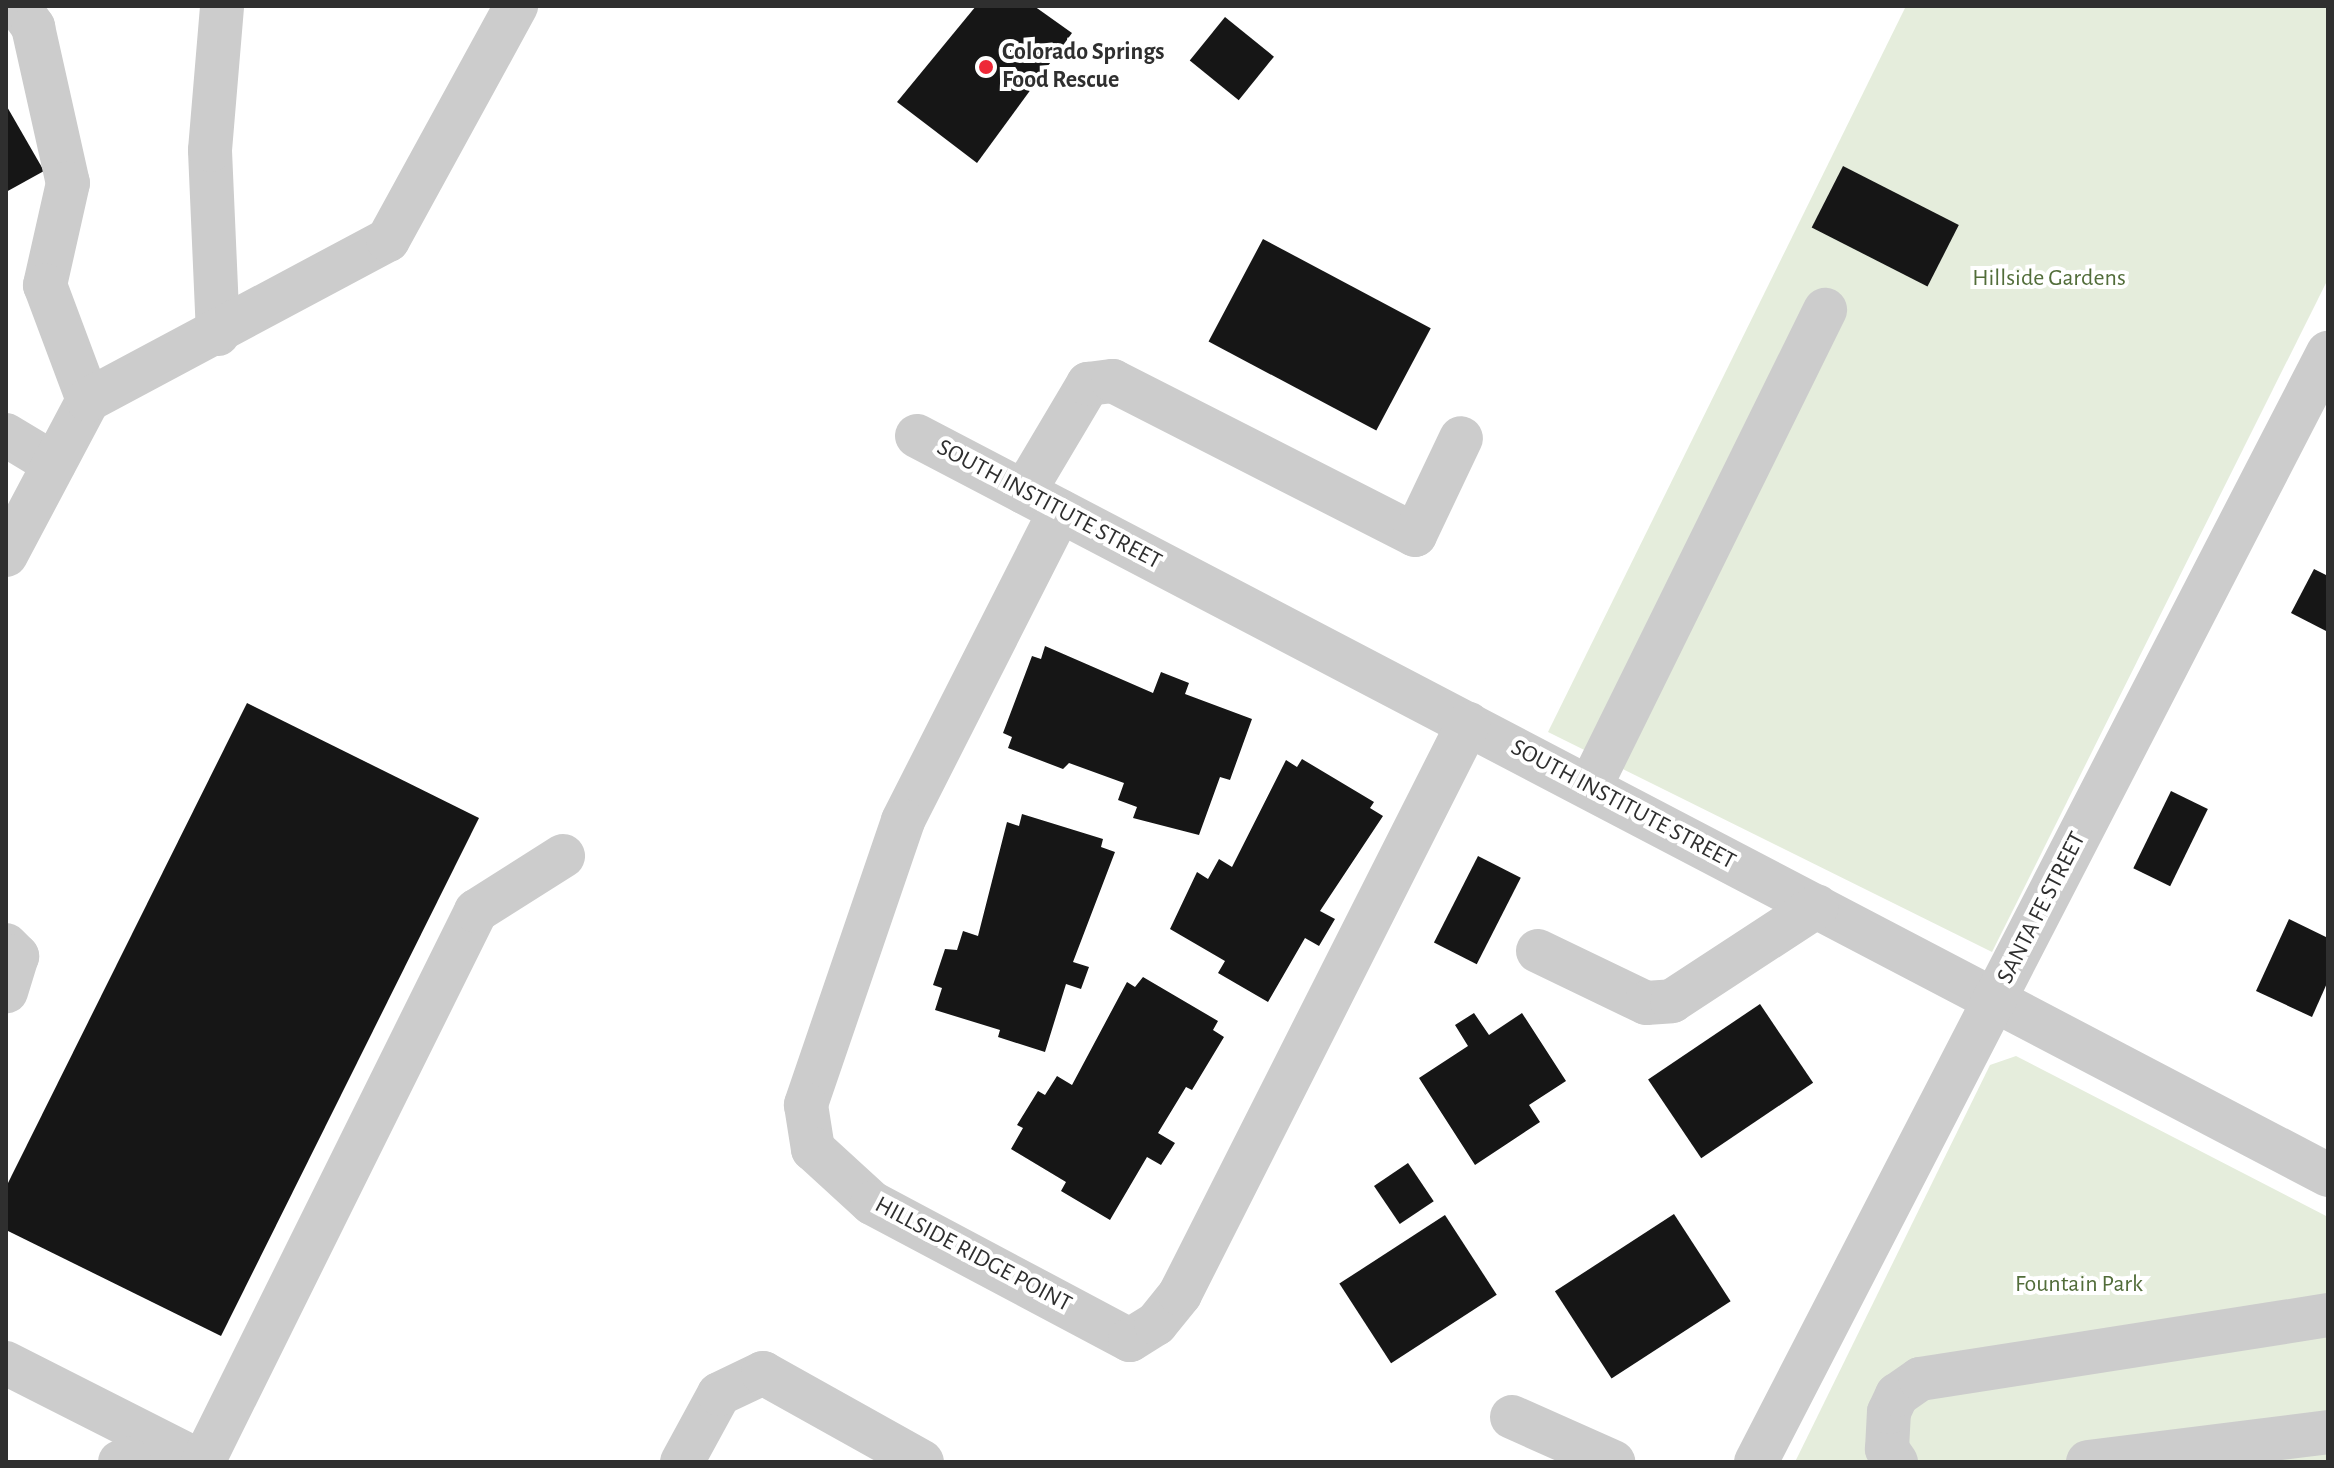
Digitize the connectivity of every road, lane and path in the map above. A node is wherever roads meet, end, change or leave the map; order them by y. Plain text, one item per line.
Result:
1 (18, 6) edge
2 (222, 6) edge
3 (516, 6) edge
4 (1825, 310) dead end
5 (218, 334) junction
6 (2328, 353) edge
7 (88, 400) junction
8 (2316, 410) edge
9 (6, 435) edge
10 (917, 436) dead end
11 (1461, 438) dead end
12 (54, 464) junction
13 (1042, 502) junction
14 (6, 555) edge
15 (1468, 724) junction
16 (1590, 787) junction
17 (563, 856) dead end
18 (1817, 906) junction
19 (6, 945) edge
20 (1538, 951) dead end
21 (6, 991) edge
22 (1995, 999) junction
23 (2328, 1175) edge
24 (2328, 1315) edge
25 (6, 1363) edge
26 (1512, 1417) dead end
27 (2328, 1432) edge
28 (129, 1454) edge
29 (202, 1462) edge
30 (682, 1462) edge
31 (922, 1462) edge
32 (1613, 1462) edge
33 (1756, 1462) edge
34 (1896, 1462) edge
35 (2088, 1462) edge

1 - 7 street
2 - 5 street
3 - 5 street
4 - 16 street
5 - 7 street
6 - 8 street, SANTA FE STREET
7 - 12 street
8 - 22 street, SANTA FE STREET
9 - 12 street
10 - 13 street, SOUTH INSTITUTE STREET
11 - 13 street
12 - 14 street
13 - 15 street, SOUTH INSTITUTE STREET
13 - 15 street, HILLSIDE RIDGE POINT
15 - 16 street, SOUTH INSTITUTE STREET
16 - 18 street, SOUTH INSTITUTE STREET
17 - 29 street
18 - 20 street
18 - 22 street, SOUTH INSTITUTE STREET
19 - 21 street
22 - 23 street, SOUTH INSTITUTE STREET
22 - 33 street, SANTA FE STREET
24 - 34 street
25 - 28 street
26 - 32 street
27 - 35 street
28 - 29 street
30 - 31 street

